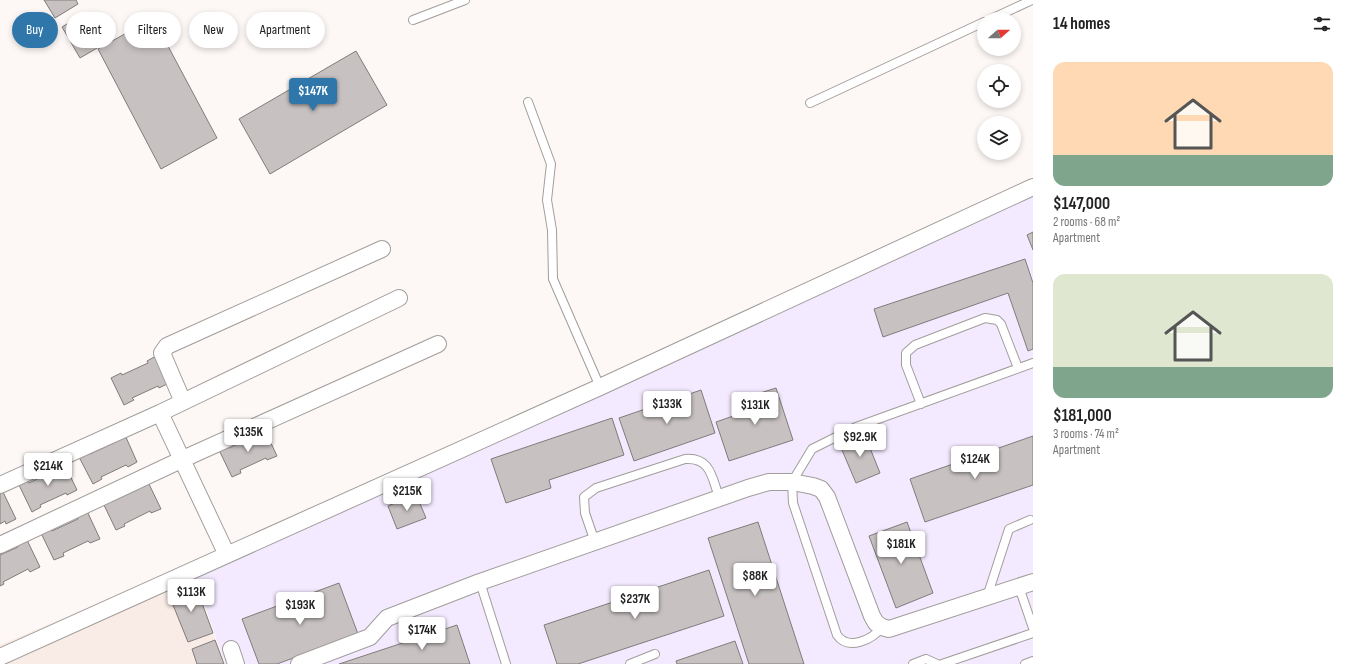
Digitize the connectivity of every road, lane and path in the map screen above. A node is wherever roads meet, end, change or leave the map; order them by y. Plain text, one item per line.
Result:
1 (465, 0) edge
2 (1032, 0) edge
3 (1006, 12) edge
4 (413, 20) dead end
5 (977, 25) edge
6 (528, 102) dead end
7 (810, 103) dead end
8 (1033, 187) edge
9 (382, 249) dead end
10 (400, 298) dead end
11 (438, 344) dead end
12 (1033, 363) edge
13 (1018, 368) junction
14 (600, 387) junction
15 (183, 402) junction
16 (922, 404) junction
17 (160, 413) junction
18 (183, 459) junction
19 (792, 482) junction
20 (0, 485) edge
21 (718, 498) junction
22 (1030, 520) dead end
23 (595, 542) junction
24 (0, 545) edge
25 (227, 555) junction
26 (480, 582) junction
27 (1026, 584) edge
28 (987, 597) junction
29 (882, 627) junction
30 (1033, 628) edge
31 (1033, 633) edge
32 (231, 649) dead end
33 (655, 654) dead end
34 (0, 657) edge
35 (1033, 661) edge
36 (236, 664) edge
37 (299, 664) edge
38 (506, 664) edge
39 (630, 664) edge
40 (913, 664) edge
41 (937, 664) edge
42 (942, 664) edge
43 (1025, 664) edge

1 - 4 lane
2 - 3 lane
5 - 7 lane
6 - 14 lane
8 - 14 street
9 - 15 street
10 - 15 street
11 - 18 street
12 - 13 lane
13 - 16 lane
13 - 16 lane
14 - 25 street
15 - 17 street
16 - 19 lane
17 - 18 street
17 - 20 street
18 - 24 street
18 - 25 street
19 - 21 street
19 - 29 street
19 - 29 lane
21 - 23 street
21 - 23 lane
22 - 28 lane
23 - 26 street
25 - 34 street
26 - 37 street
26 - 38 lane
27 - 28 street
27 - 30 lane
28 - 29 street
31 - 42 lane
32 - 36 street
33 - 39 lane
35 - 43 lane
40 - 41 lane

